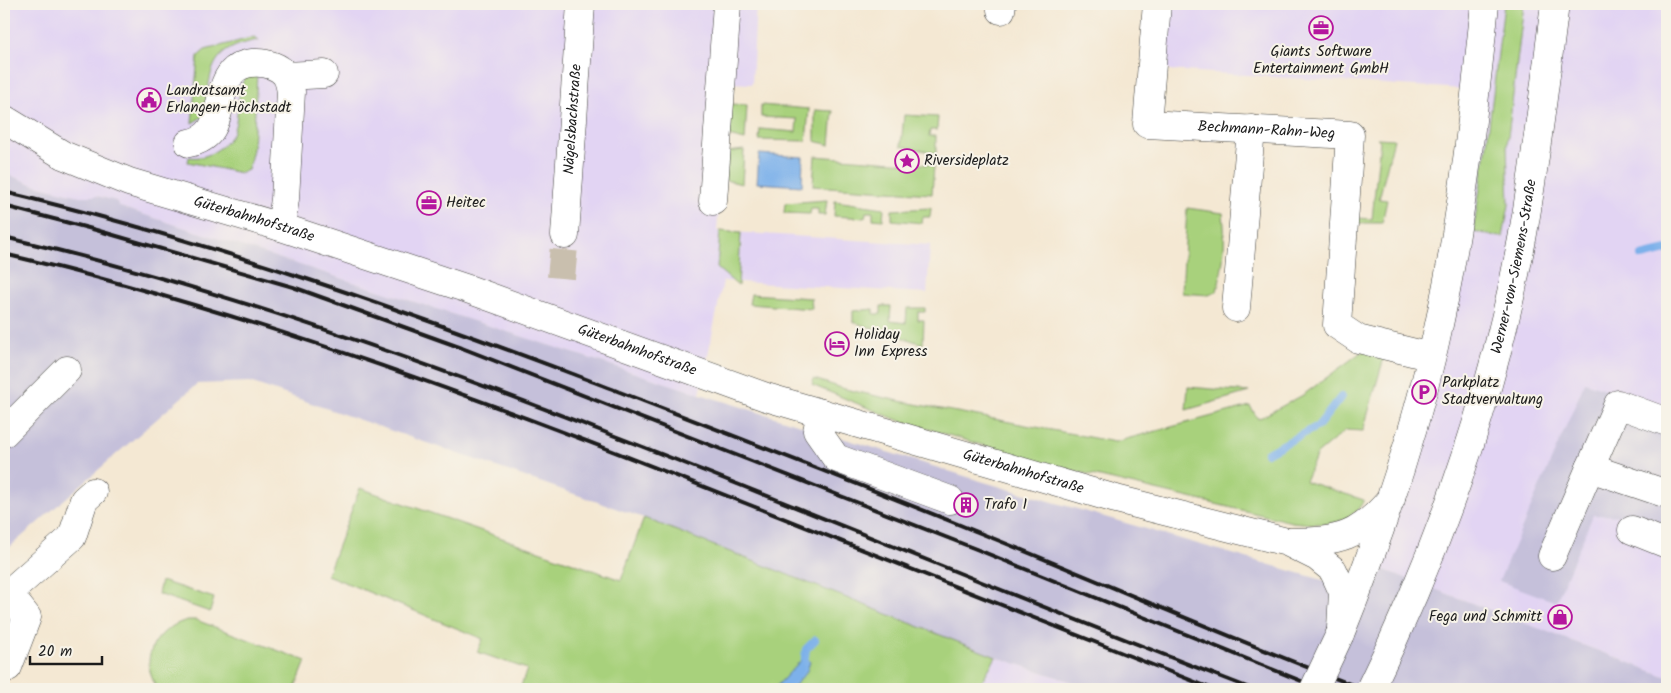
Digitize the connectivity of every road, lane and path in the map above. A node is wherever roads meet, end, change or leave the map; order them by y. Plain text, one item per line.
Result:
1 (581, 4) edge
2 (727, 4) edge
3 (1157, 4) edge
4 (1485, 4) edge
5 (1555, 4) edge
6 (324, 74) dead end
7 (287, 76) junction
8 (4, 119) edge
9 (1251, 129) junction
10 (189, 143) dead end
11 (713, 201) dead end
12 (281, 227) junction
13 (564, 235) tunnel mouth
14 (1236, 308) dead end
15 (1424, 355) dead end
16 (68, 370) dead end
17 (821, 413) junction
18 (1667, 422) edge
19 (4, 433) edge
20 (1590, 468) junction
21 (93, 492) dead end
22 (1667, 494) edge
23 (1391, 499) junction
24 (950, 500) dead end
25 (1632, 530) dead end
26 (1287, 542) junction
27 (1667, 544) edge
28 (1552, 556) dead end
29 (6, 595) edge
30 (1340, 634) junction
31 (4, 669) edge
32 (1314, 689) edge
33 (1370, 689) edge

1 - 13 street, Nägelsbachstraße
2 - 11 street
3 - 9 street, Bechmann-Rahn-Weg
4 - 23 street
5 - 33 street, Werner-von-Siemens-Straße
6 - 7 street
7 - 10 street
7 - 12 street
8 - 12 street, Güterbahnhofstraße
9 - 14 street
9 - 15 street, Bechmann-Rahn-Weg
12 - 17 street, Güterbahnhofstraße
16 - 19 street
17 - 24 street
17 - 26 street, Güterbahnhofstraße
18 - 20 street
20 - 22 street
20 - 28 street
21 - 29 street
23 - 26 street, Güterbahnhofstraße
23 - 30 street
25 - 27 street
26 - 30 street, Güterbahnhofstraße
29 - 31 street
30 - 32 street, bridge

